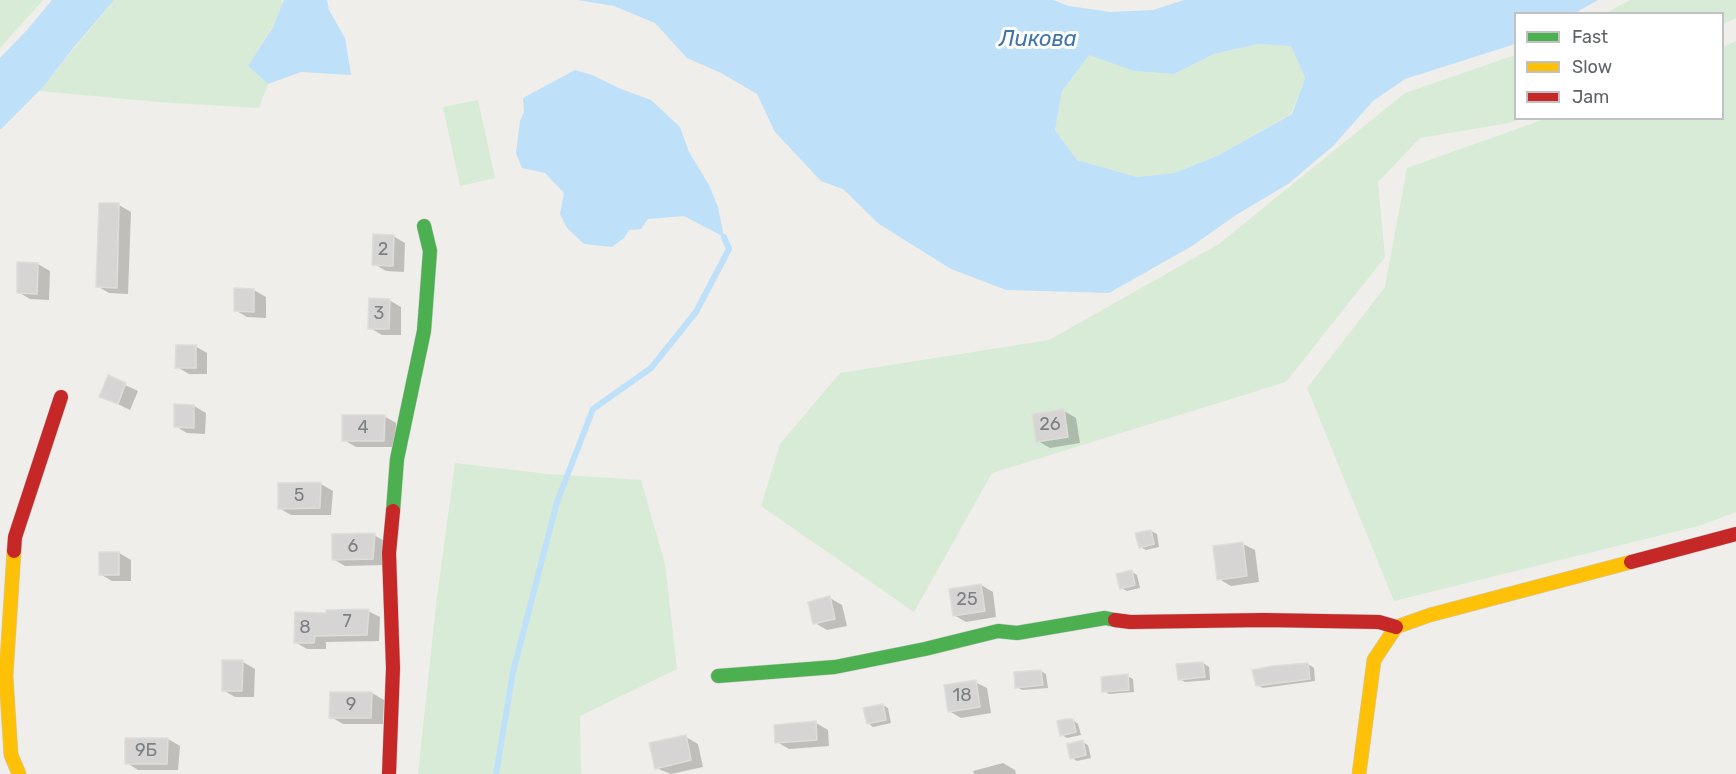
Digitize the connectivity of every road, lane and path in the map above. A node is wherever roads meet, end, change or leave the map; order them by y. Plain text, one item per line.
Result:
1 (424, 226) dead end
2 (61, 397) dead end
3 (1736, 534) edge
4 (1396, 627) junction
5 (718, 676) dead end
6 (19, 774) edge
7 (389, 774) edge
8 (1359, 774) edge

1 - 7 street
2 - 6 street
3 - 4 street
4 - 5 street
4 - 8 street

